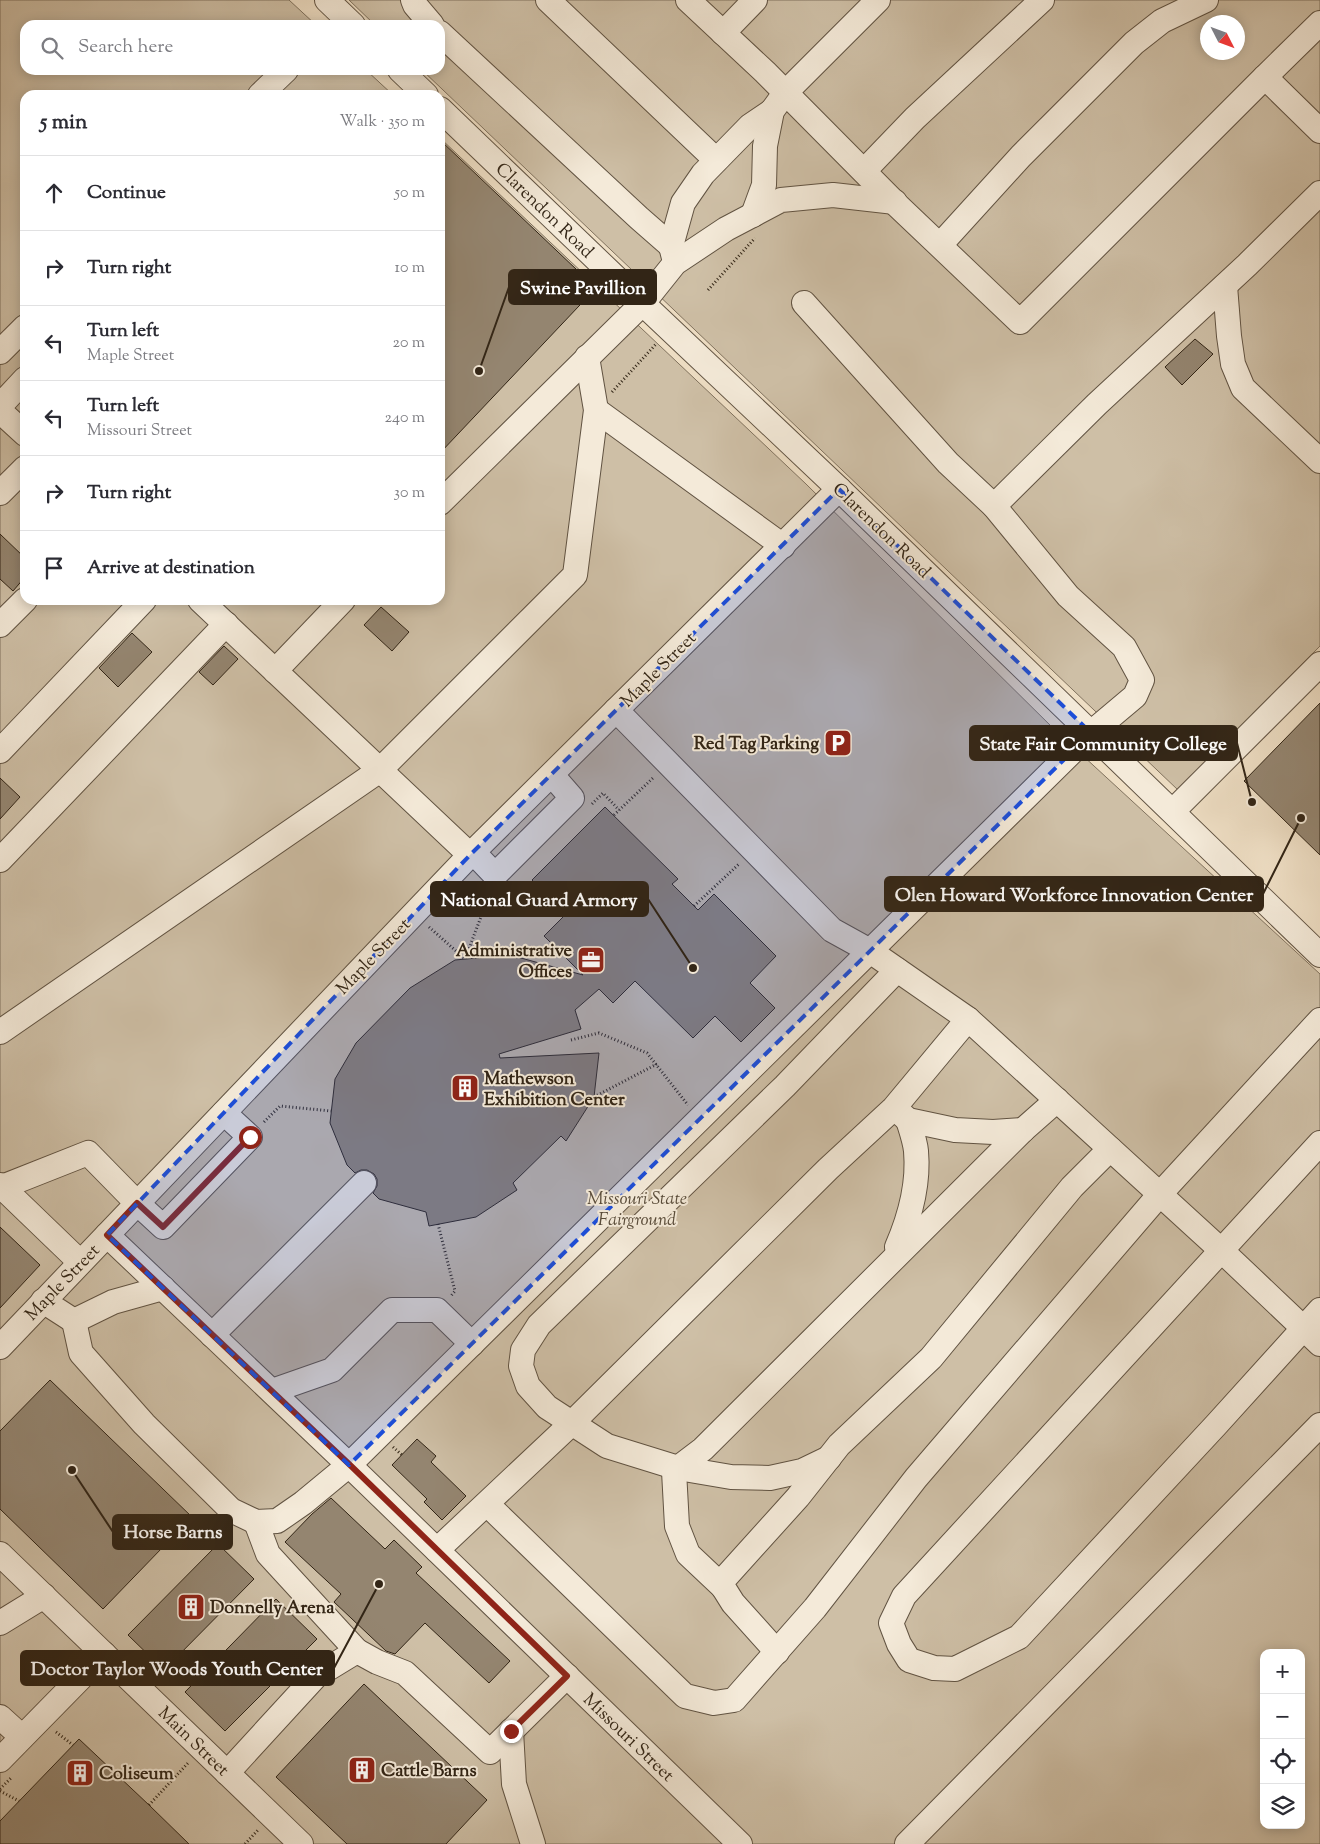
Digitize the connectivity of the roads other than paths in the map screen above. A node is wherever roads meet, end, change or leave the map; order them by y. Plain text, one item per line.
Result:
1 (413, 0) edge
2 (548, 0) edge
3 (688, 0) edge
4 (755, 0) edge
5 (878, 0) edge
6 (1042, 0) edge
7 (1206, 0) edge
8 (428, 20) edge
9 (1320, 23) edge
10 (723, 33) junction
11 (445, 38) edge
12 (281, 75) edge
13 (405, 75) edge
14 (1265, 77) junction
15 (265, 90) edge
16 (421, 90) edge
17 (778, 102) junction
18 (445, 114) edge
19 (1320, 130) edge
20 (716, 160) junction
21 (864, 171) junction
22 (1320, 193) edge
23 (894, 202) junction
24 (754, 226) junction
25 (940, 245) junction
26 (673, 254) junction
27 (1225, 286) junction
28 (643, 303) junction
29 (804, 303) dead end
30 (15, 333) edge
31 (0, 352) edge
32 (587, 357) junction
33 (20, 384) edge
34 (0, 406) edge
35 (596, 410) junction
36 (0, 411) edge
37 (20, 429) edge
38 (0, 435) edge
39 (20, 441) edge
40 (1320, 461) edge
41 (20, 473) edge
42 (839, 489) junction
43 (0, 493) edge
44 (445, 498) edge
45 (994, 506) junction
46 (782, 546) junction
47 (20, 605) edge
48 (139, 605) edge
49 (205, 605) edge
50 (339, 605) edge
51 (226, 624) junction
52 (0, 625) edge
53 (1318, 670) edge
54 (275, 671) junction
55 (616, 710) junction
56 (1091, 733) junction
57 (0, 751) edge
58 (380, 770) junction
59 (552, 775) junction
60 (1173, 811) junction
61 (472, 853) junction
62 (0, 860) edge
63 (870, 951) junction
64 (1320, 955) edge
65 (897, 970) junction
66 (968, 1019) junction
67 (1320, 1020) edge
68 (0, 1032) edge
69 (1057, 1100) junction
70 (224, 1113) junction
71 (901, 1114) junction
72 (1022, 1130) junction
73 (1320, 1143) edge
74 (1110, 1149) junction
75 (364, 1183) dead end
76 (1, 1186) edge
77 (1160, 1194) junction
78 (137, 1203) junction
79 (107, 1235) junction
80 (1222, 1251) junction
81 (891, 1260) junction
82 (80, 1262) junction
83 (163, 1288) junction
84 (43, 1301) junction
85 (1320, 1310) edge
86 (74, 1321) junction
87 (212, 1335) junction
88 (1312, 1336) edge
89 (472, 1344) junction
90 (0, 1347) edge
91 (272, 1391) junction
92 (572, 1423) junction
93 (1320, 1425) edge
94 (829, 1458) junction
95 (349, 1464) junction
96 (678, 1468) junction
97 (486, 1504) junction
98 (256, 1522) junction
99 (437, 1550) junction
100 (0, 1554) edge
101 (723, 1587) junction
102 (44, 1596) junction
103 (0, 1623) edge
104 (357, 1651) junction
105 (777, 1652) junction
106 (104, 1654) junction
107 (567, 1676) junction
108 (0, 1717) edge
109 (511, 1731) junction
110 (22, 1737) junction
111 (6, 1768) edge
112 (227, 1773) junction
113 (301, 1844) edge
114 (533, 1844) edge
115 (740, 1844) edge
116 (906, 1844) edge

1 - 8 street
2 - 20 street
3 - 10 street
4 - 10 street
5 - 17 street
6 - 21 street
7 - 25 street
9 - 14 street
10 - 17 street
11 - 26 street
12 - 15 street
13 - 16 street
14 - 19 street
14 - 25 street
17 - 20 street
17 - 21 street
17 - 24 street
18 - 28 street, Clarendon Road
20 - 26 street
21 - 23 street
22 - 27 street
23 - 24 street
23 - 25 street
24 - 26 street
26 - 28 street
27 - 40 street
27 - 45 street
28 - 32 street
28 - 42 street, Clarendon Road
29 - 45 street
30 - 31 street
32 - 35 street
32 - 44 street
33 - 34 street
35 - 46 street
35 - 58 street
36 - 37 street
38 - 39 street
41 - 43 street
42 - 46 street, Maple Street
42 - 56 street, Clarendon Road
45 - 56 street
46 - 55 street, Maple Street
47 - 52 street
48 - 57 street
49 - 51 street
50 - 54 street
51 - 54 street
51 - 62 street
53 - 60 street
54 - 58 street
55 - 59 street, Maple Street
55 - 63 street
56 - 60 street, Clarendon Road
56 - 63 street
58 - 61 street
58 - 68 street
59 - 61 street, Maple Street
59 - 61 street
60 - 64 street, Clarendon Road
61 - 70 street, Maple Street
63 - 65 street
63 - 89 street
65 - 66 street
65 - 92 street
66 - 69 street
66 - 71 street
67 - 77 street
69 - 72 street
69 - 74 street
70 - 78 street, Maple Street
70 - 78 street
71 - 72 street
71 - 81 street
71 - 92 street
72 - 81 street
73 - 80 street
74 - 77 street
74 - 94 street
75 - 87 street
76 - 78 street
76 - 82 street
77 - 80 street
77 - 105 street
78 - 79 street, Maple Street
79 - 82 street, Maple Street
79 - 83 street, Missouri Street
80 - 88 street
80 - 88 street
81 - 96 street
82 - 84 street, Maple Street
83 - 86 street
83 - 87 street, Missouri Street
84 - 86 street
84 - 90 street, Maple Street
85 - 88 street
86 - 98 street
87 - 91 street, Missouri Street
89 - 91 street
89 - 95 street
91 - 95 street, Missouri Street
92 - 96 street
92 - 97 street
93 - 116 street
94 - 96 street
94 - 101 street
95 - 98 street
95 - 99 street, Missouri Street
96 - 101 street
97 - 99 street
97 - 105 street
98 - 104 street
99 - 107 street, Missouri Street
100 - 102 street, Main Street
101 - 105 street
102 - 103 street
102 - 106 street, Main Street
104 - 109 street
104 - 112 street
106 - 110 street
106 - 112 street, Main Street
107 - 109 street
107 - 115 street, Missouri Street
108 - 110 street
109 - 114 street
110 - 111 street
112 - 113 street, Main Street

